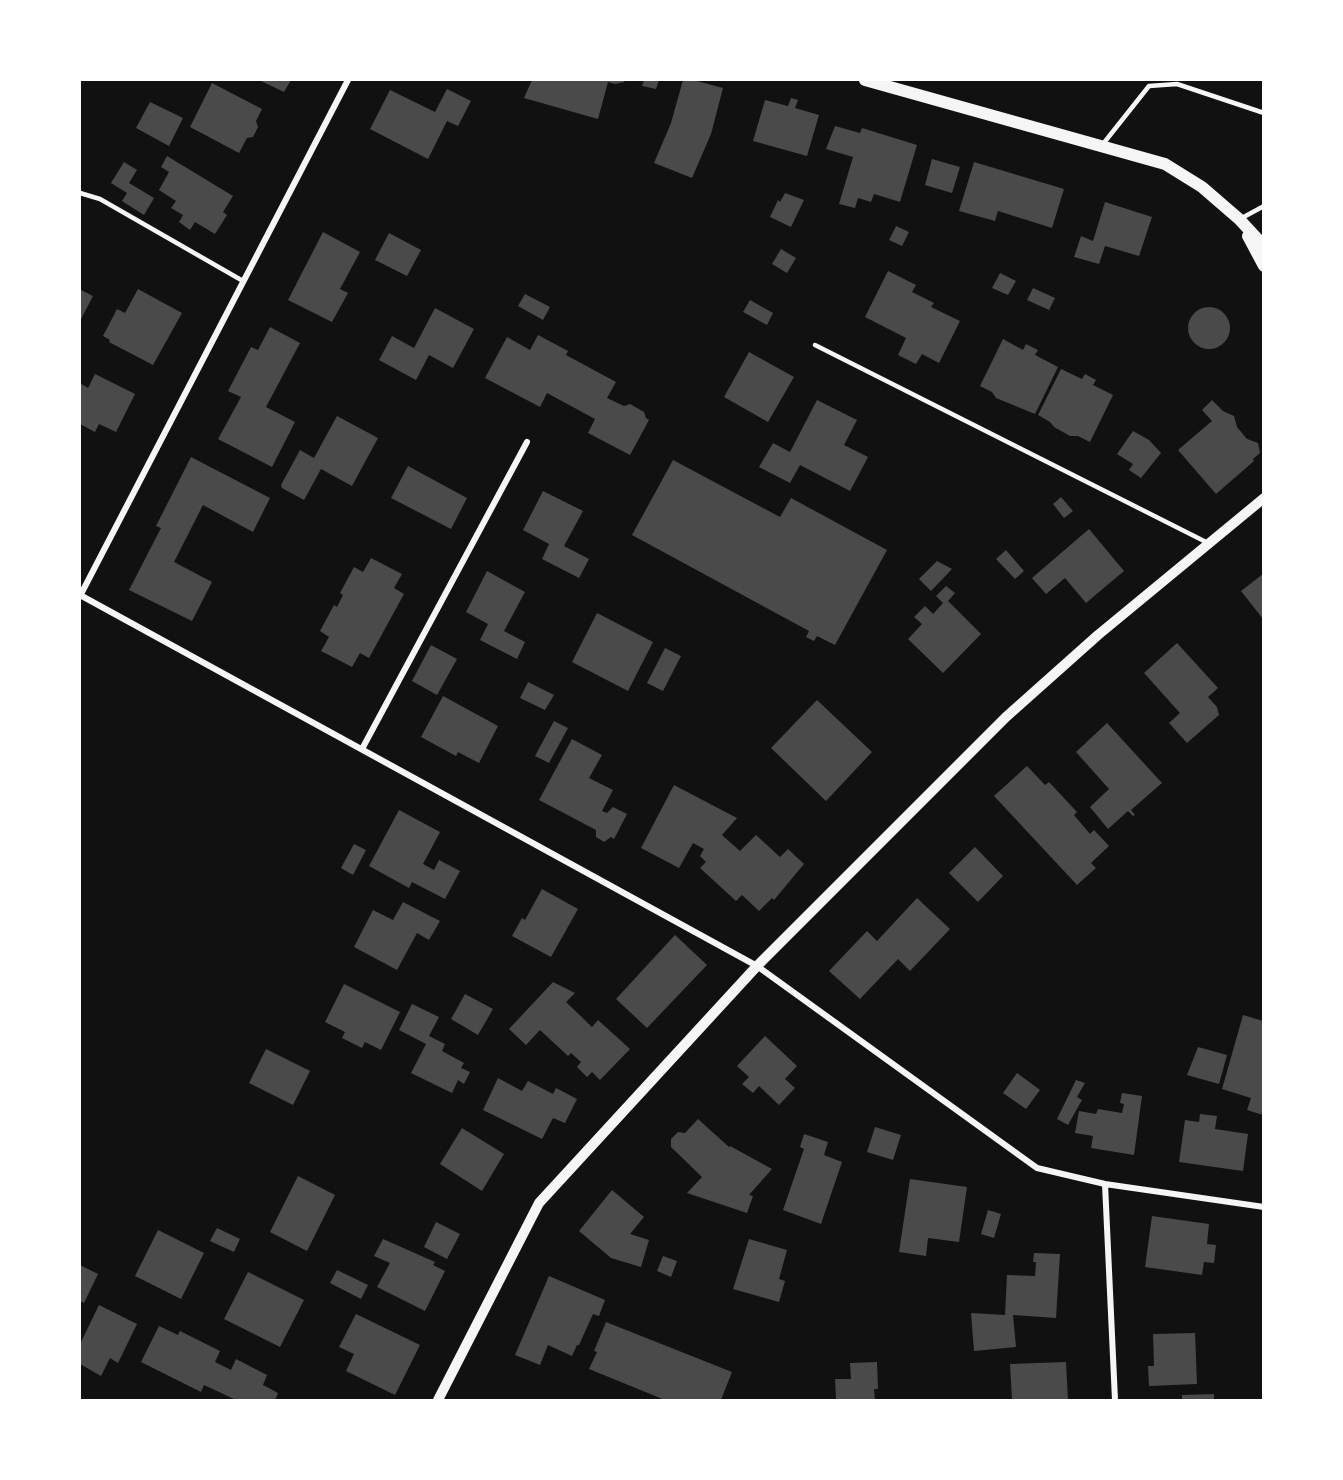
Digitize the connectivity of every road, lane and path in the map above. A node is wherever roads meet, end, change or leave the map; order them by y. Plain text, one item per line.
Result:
1 (348, 80) edge
2 (865, 80) edge
3 (1263, 113) edge
4 (1101, 146) junction
5 (80, 193) edge
6 (1263, 206) edge
7 (1239, 219) junction
8 (1263, 246) edge
9 (1263, 266) edge
10 (243, 281) junction
11 (815, 345) dead end
12 (527, 442) dead end
13 (1263, 498) edge
14 (1208, 543) junction
15 (80, 596) edge
16 (362, 749) junction
17 (757, 966) junction
18 (1105, 1184) junction
19 (1263, 1208) edge
20 (438, 1401) edge
21 (1115, 1401) edge

1 - 10 street
2 - 4 main road
3 - 4 lane
4 - 7 main road
5 - 10 lane
6 - 7 lane
7 - 8 main road
7 - 9 main road
10 - 15 street
11 - 14 lane
12 - 16 street
13 - 14 street
14 - 17 street
15 - 16 street
16 - 17 street
17 - 18 street
17 - 20 street
18 - 19 street
18 - 21 street

